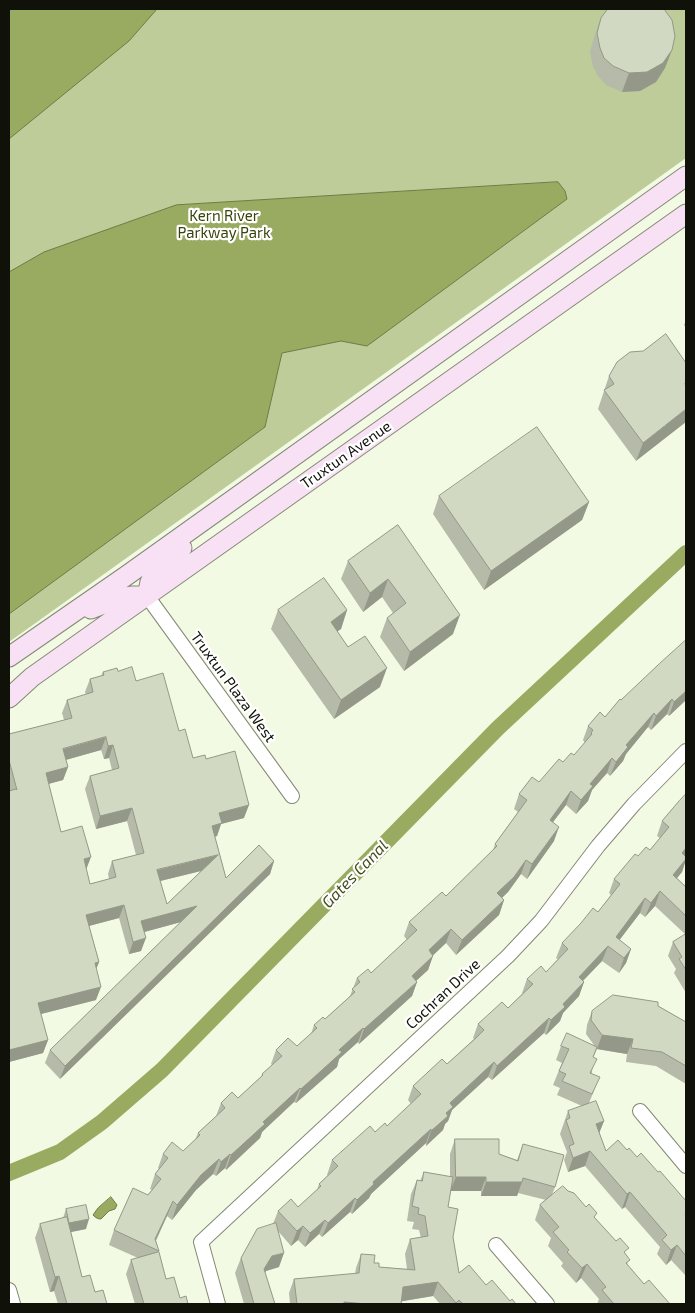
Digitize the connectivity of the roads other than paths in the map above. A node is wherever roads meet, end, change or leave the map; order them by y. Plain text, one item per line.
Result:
1 (686, 176) edge
2 (686, 214) edge
3 (242, 494) junction
4 (148, 596) junction
5 (57, 623) junction
6 (9, 657) edge
7 (9, 698) edge
8 (686, 751) edge
9 (292, 796) dead end
10 (640, 1111) dead end
11 (686, 1166) edge
12 (496, 1245) dead end
13 (9, 1290) edge
14 (13, 1304) edge
15 (218, 1304) edge
16 (547, 1304) edge

1 - 3 main road, Truxtun Avenue
2 - 4 main road, Truxtun Avenue
3 - 4 main road
3 - 5 main road, Truxtun Avenue
4 - 5 main road
4 - 7 main road, Truxtun Avenue
4 - 9 street, Truxtun Plaza West
5 - 6 main road, Truxtun Avenue
8 - 15 street, Cochran Drive
10 - 11 street
12 - 16 street
13 - 14 street

